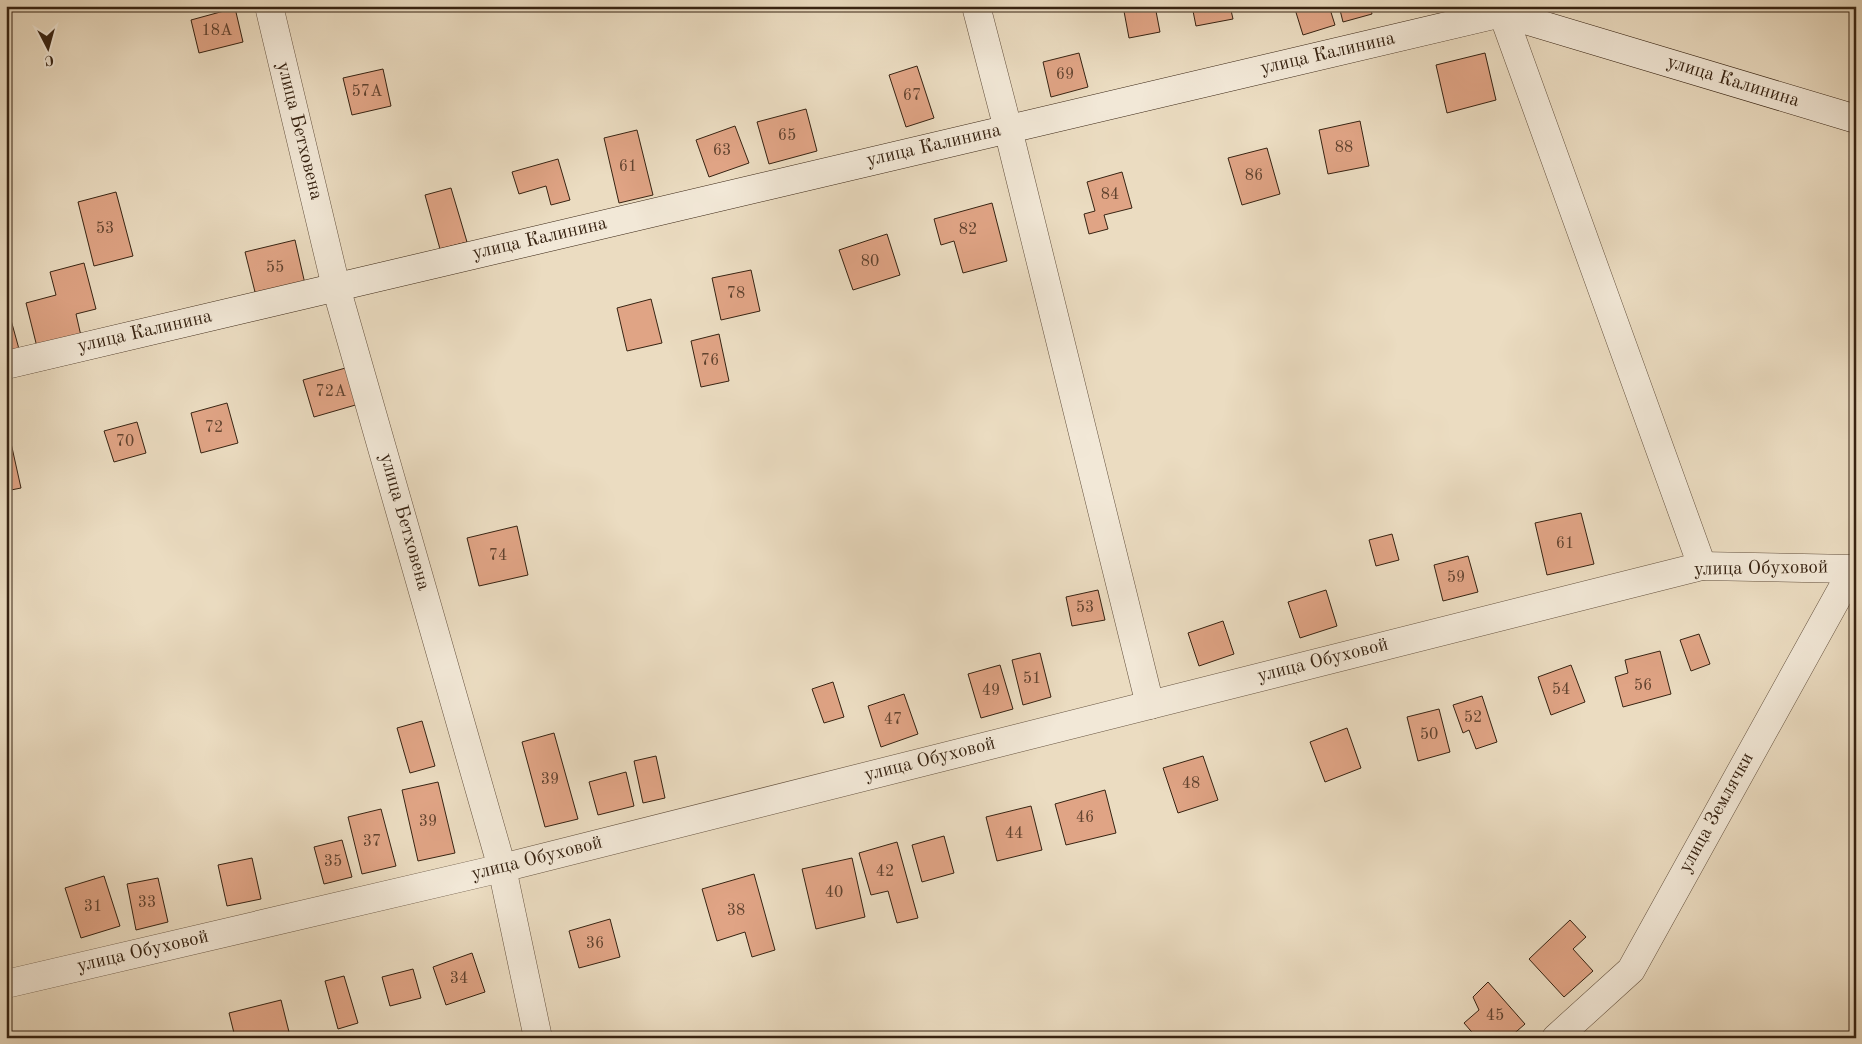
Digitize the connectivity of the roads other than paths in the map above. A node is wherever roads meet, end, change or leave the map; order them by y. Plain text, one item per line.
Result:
1 (269, 6) edge
2 (976, 6) edge
3 (1501, 10) edge
4 (1856, 119) edge
5 (1008, 129) junction
6 (336, 287) junction
7 (6, 365) edge
8 (1702, 566) junction
9 (1855, 571) edge
10 (1150, 705) junction
11 (502, 868) junction
12 (6, 984) edge
13 (538, 1038) edge
14 (1556, 1038) edge

1 - 6 street, улица Бетховена
2 - 5 street
3 - 4 street, улица Калинина
3 - 5 street, улица Калинина
3 - 8 street
5 - 6 street, улица Калинина
5 - 10 street
6 - 7 street, улица Калинина
6 - 11 street, улица Бетховена
8 - 9 street, улица Обуховой
8 - 10 street, улица Обуховой
9 - 14 street, улица Землячки
10 - 11 street, улица Обуховой
11 - 12 street, улица Обуховой
11 - 13 street, улица Бетховена

